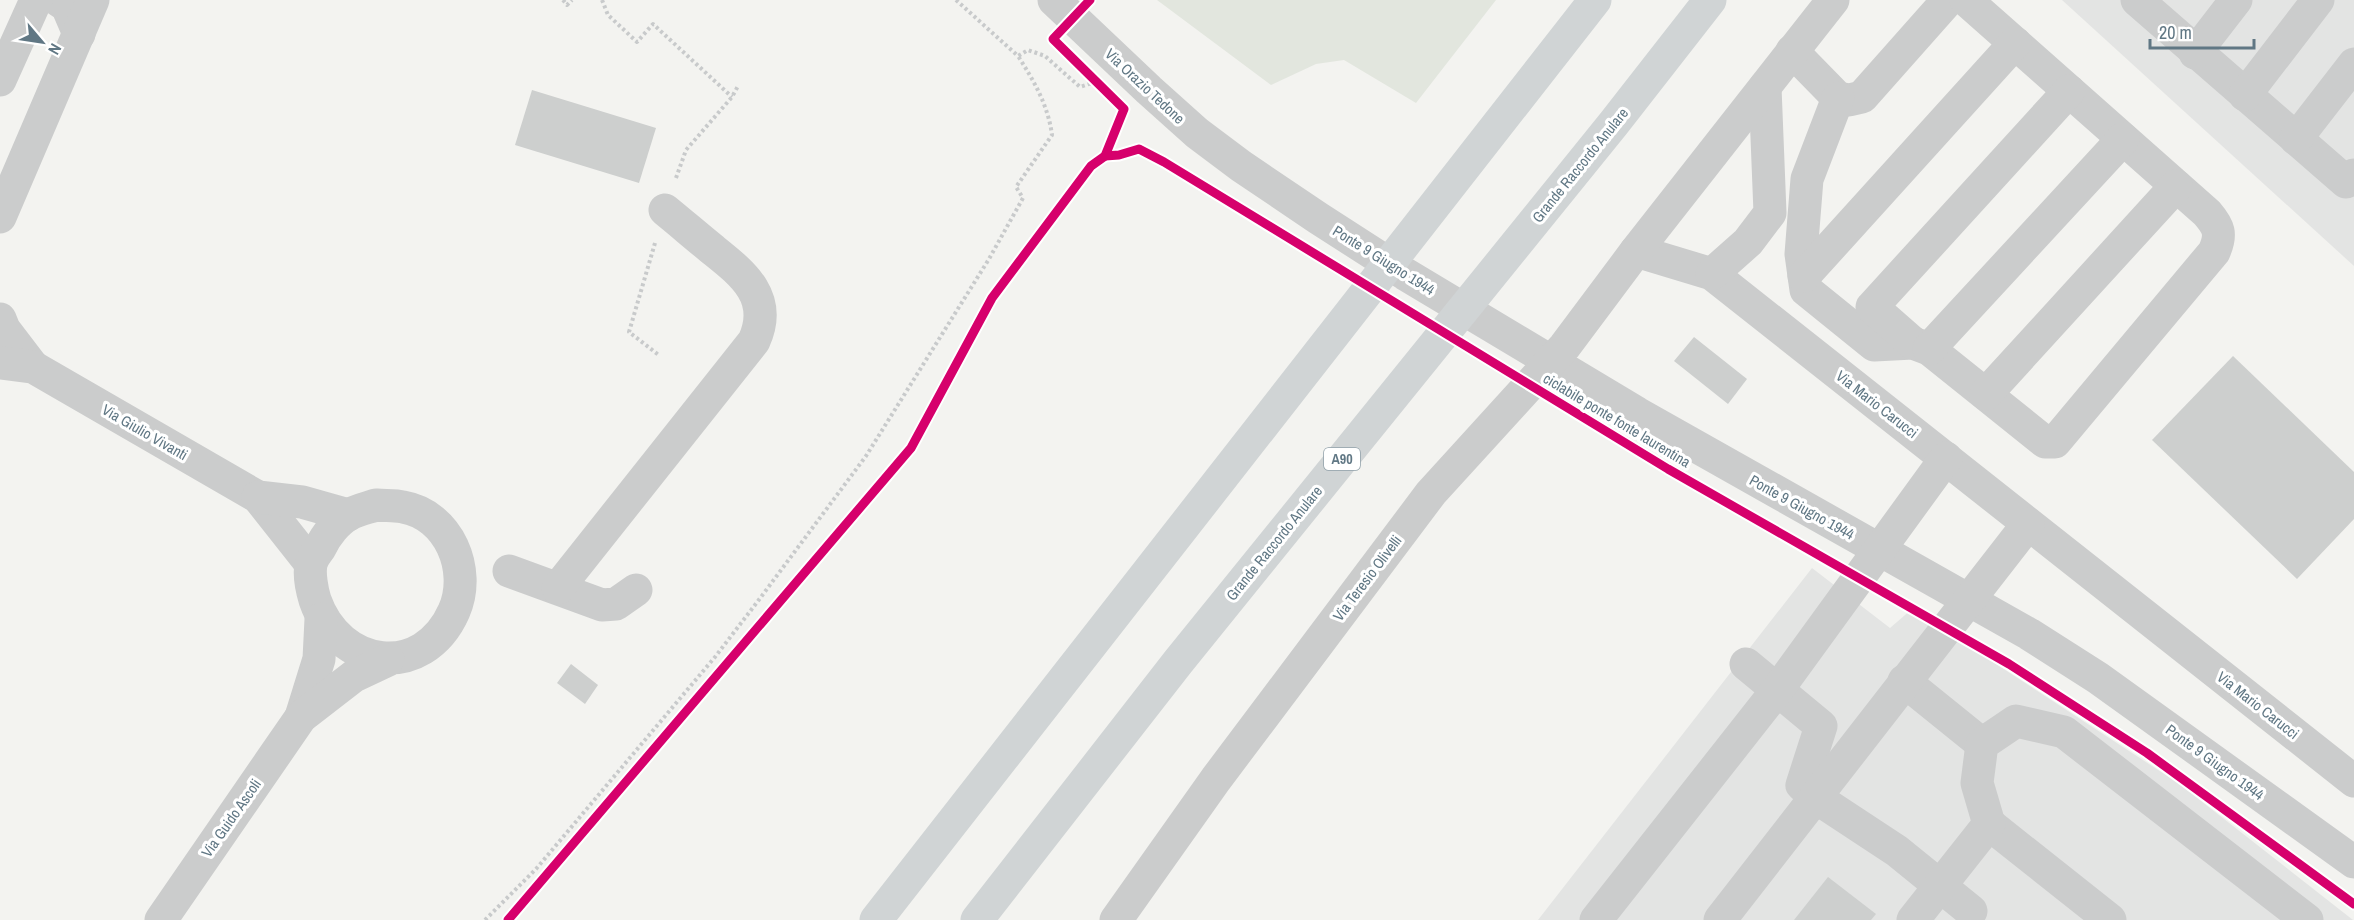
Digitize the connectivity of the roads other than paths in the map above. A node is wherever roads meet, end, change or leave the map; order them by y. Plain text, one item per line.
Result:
1 (36, 0) edge
2 (58, 0) edge
3 (93, 0) edge
4 (1054, 0) edge
5 (1594, 0) edge
6 (1710, 0) edge
7 (1833, 0) edge
8 (1948, 0) edge
9 (1966, 0) edge
10 (2236, 0) edge
11 (2318, 0) edge
12 (2146, 3) edge
13 (79, 34) junction
14 (2014, 43) junction
15 (1792, 51) junction
16 (2195, 53) junction
17 (2354, 64) edge
18 (0, 80) edge
19 (1765, 87) junction
20 (2069, 91) junction
21 (2245, 95) junction
22 (1838, 98) junction
23 (2123, 139) junction
24 (2296, 139) junction
25 (1241, 166) joint
26 (2354, 176) edge
27 (2176, 186) junction
28 (665, 211) road end
29 (0, 217) edge
30 (1636, 250) junction
31 (1712, 274) junction
32 (1804, 276) junction
33 (0, 320) edge
34 (1921, 346) junction
35 (0, 363) edge
36 (33, 368) junction
37 (1986, 394) junction
38 (1946, 458) junction
39 (258, 497) junction
40 (348, 515) junction
41 (2028, 524) junction
42 (311, 564) junction
43 (509, 571) dead end
44 (558, 588) junction
45 (636, 590) dead end
46 (321, 619) junction
47 (388, 660) junction
48 (1746, 664) dead end
49 (1904, 681) junction
50 (1778, 689) junction
51 (302, 717) junction
52 (1982, 744) junction
53 (2354, 781) edge
54 (1815, 797) junction
55 (1989, 824) junction
56 (2354, 862) edge
57 (1940, 886) junction
58 (1971, 911) dead end
59 (161, 920) edge
60 (876, 920) edge
61 (976, 920) edge
62 (1116, 920) edge
63 (1596, 920) edge
64 (1720, 920) edge
65 (1913, 920) edge
66 (2110, 920) edge
67 (2307, 920) edge

1 - 18 street
2 - 13 street
3 - 13 street
4 - 25 street, Via Orazio Tedone
5 - 60 highway
6 - 61 highway, Grande Raccordo Anulare / A90
7 - 15 street
8 - 22 street
9 - 14 street
10 - 16 street
11 - 21 street
12 - 16 street
13 - 29 street
14 - 20 street
14 - 32 street
15 - 19 street
15 - 22 street
16 - 21 street
17 - 24 street
19 - 30 street
19 - 31 street
20 - 23 street
20 - 34 street
21 - 24 street
22 - 32 street
23 - 27 street
23 - 34 street
24 - 26 street
25 - 56 street, Ponte 9 Giugno 1944
27 - 37 street
27 - 37 street
28 - 44 street
30 - 31 street, Via Mario Carucci
30 - 62 street, Via Teresio Olivelli
31 - 38 street, Via Mario Carucci
32 - 34 street
33 - 36 street, Via Giulio Vivanti
34 - 37 street
35 - 36 street, Via Giulio Vivanti
36 - 39 street, Via Giulio Vivanti
38 - 41 street, Via Mario Carucci
38 - 50 street
39 - 40 street, Via Giulio Vivanti
39 - 42 street, Via Giulio Vivanti
40 - 42 street
40 - 47 street
41 - 49 street
41 - 53 street, Via Mario Carucci
42 - 46 street
43 - 44 street
44 - 45 street
46 - 47 street
46 - 51 street, Via Guido Ascoli
47 - 51 street, Via Guido Ascoli
48 - 50 street
49 - 52 street
49 - 54 street
50 - 54 street
50 - 63 street
51 - 59 street, Via Guido Ascoli
52 - 55 street
52 - 67 street
54 - 57 street
54 - 64 street
55 - 57 street
55 - 66 street
57 - 58 street
57 - 65 street

